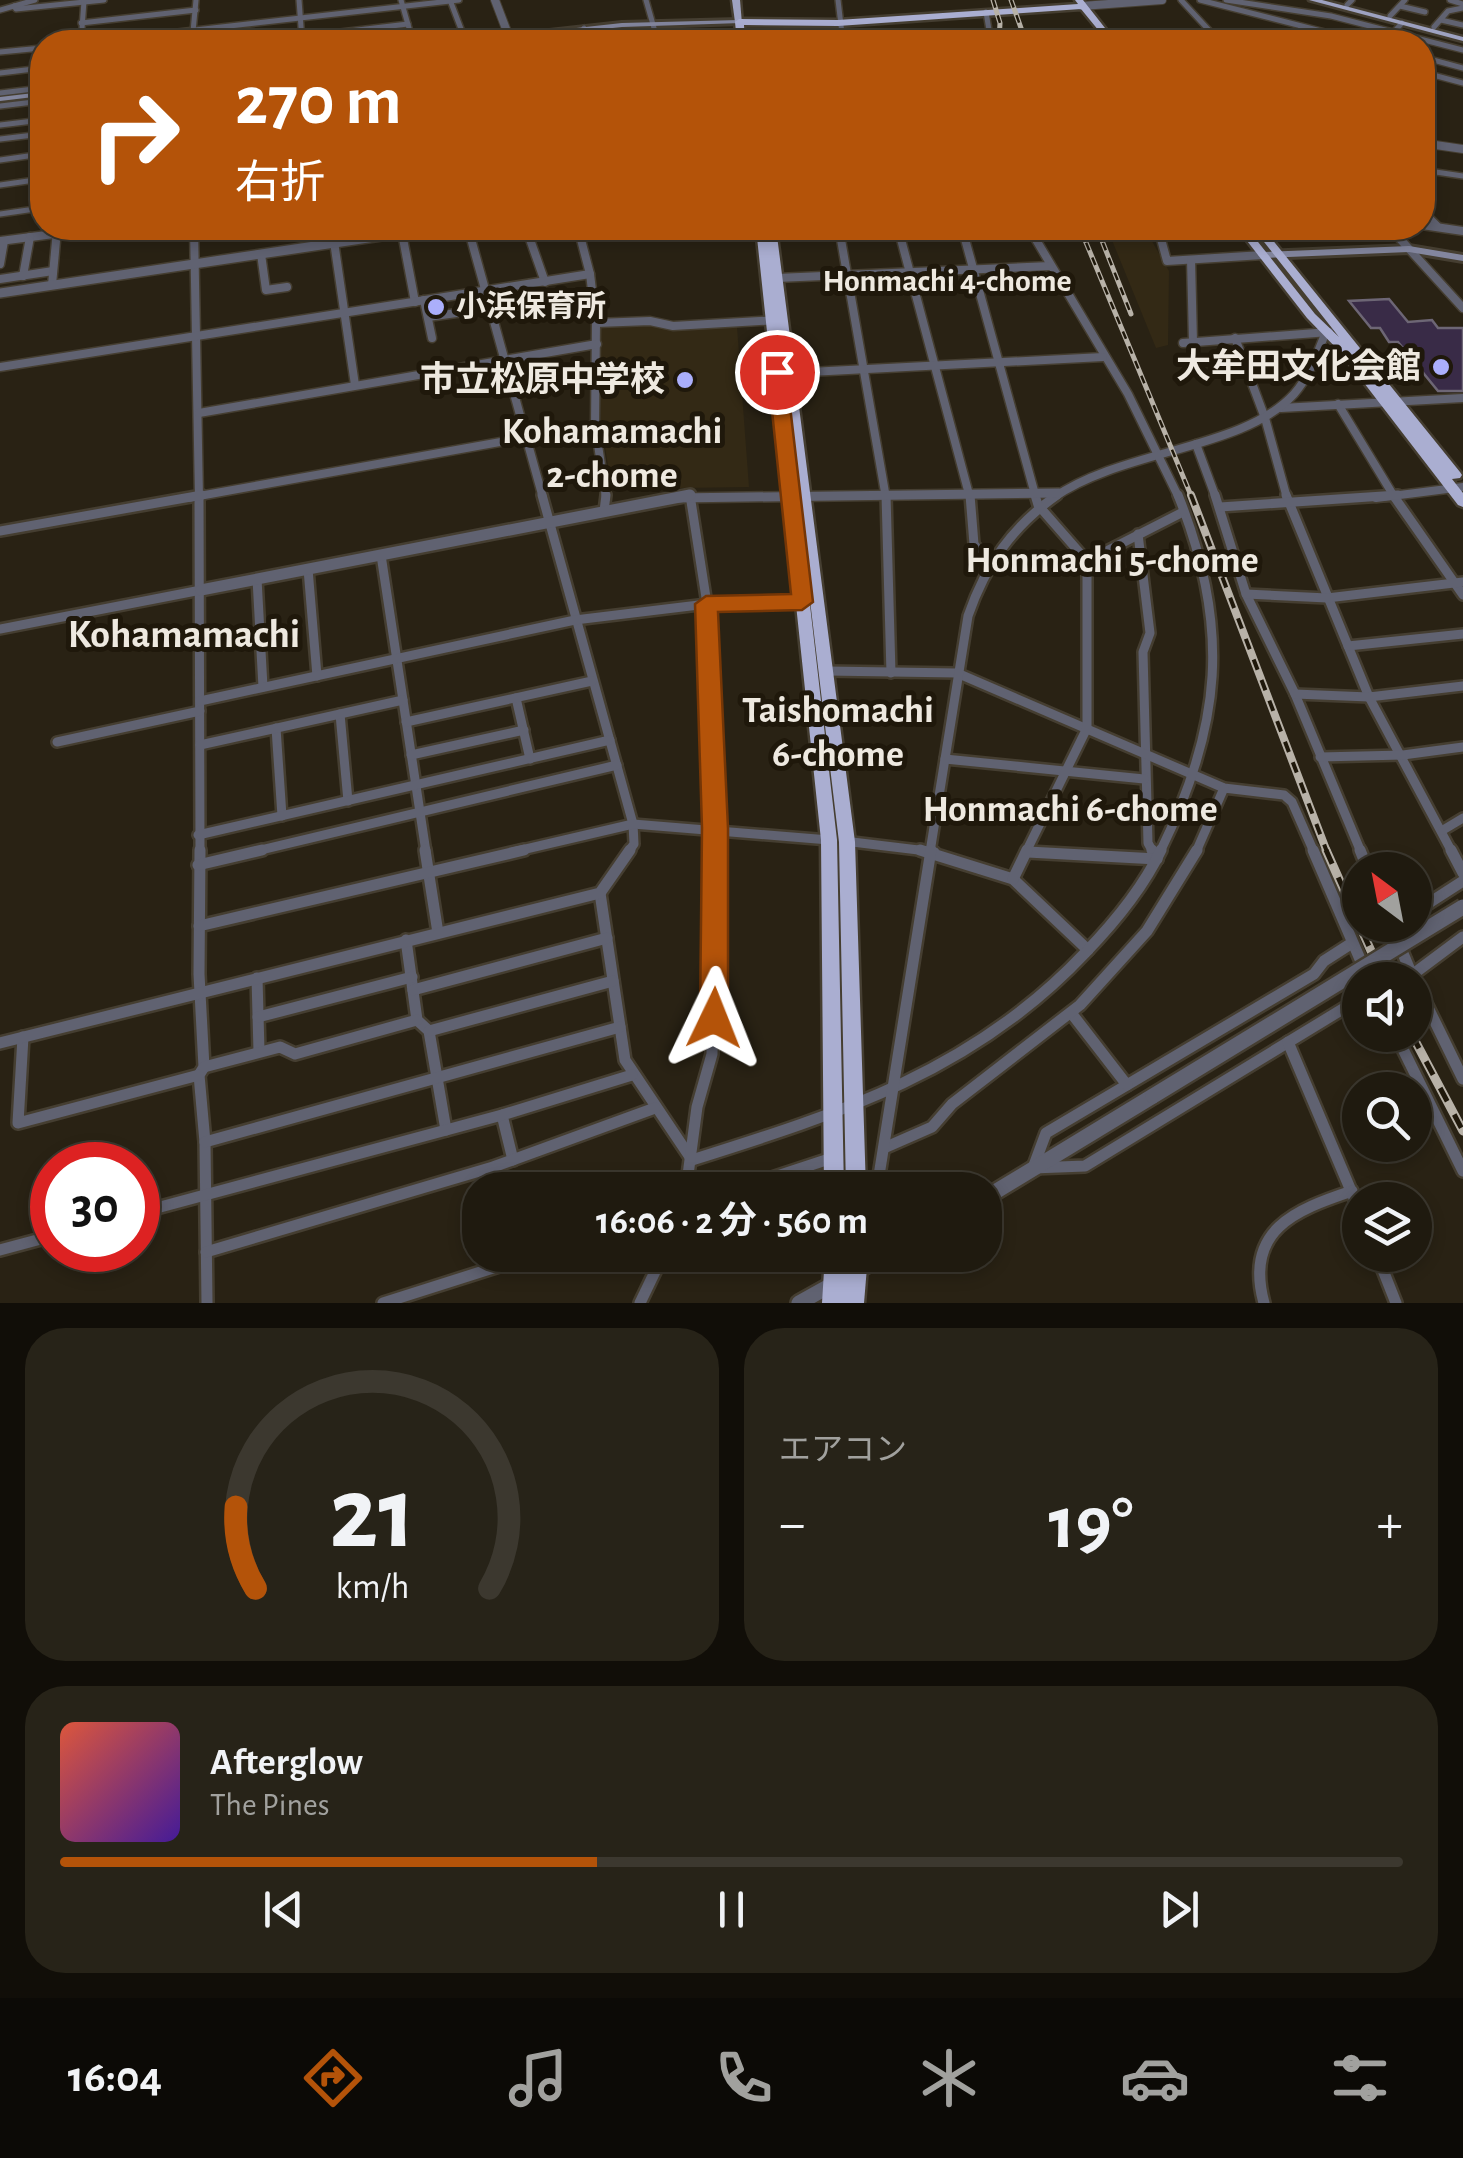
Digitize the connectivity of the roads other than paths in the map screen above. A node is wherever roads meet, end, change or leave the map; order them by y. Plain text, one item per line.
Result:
1 (35, 0) edge
2 (104, 0) edge
3 (196, 0) edge
4 (299, 0) edge
5 (450, 0) edge
6 (460, 0) edge
7 (498, 0) edge
8 (646, 0) edge
9 (736, 0) edge
10 (745, 0) edge
11 (838, 0) edge
12 (986, 0) edge
13 (1162, 0) edge
14 (1181, 0) edge
15 (1200, 0) edge
16 (1226, 0) edge
17 (1313, 0) edge
18 (1450, 0) edge
19 (85, 1) edge
20 (402, 3) edge
21 (1076, 3) edge
22 (1402, 3) edge
23 (14, 6) junction
24 (1463, 6) edge
25 (0, 10) edge
26 (196, 10) junction
27 (988, 12) junction
28 (1425, 12) dead end
29 (1390, 16) dead end
30 (301, 18) junction
31 (1441, 20) junction
32 (743, 22) junction
33 (81, 23) junction
34 (838, 23) junction
35 (1402, 23) junction
36 (408, 24) junction
37 (652, 24) junction
38 (1463, 25) edge
39 (1302, 27) junction
40 (1434, 27) dead end
41 (584, 28) joint
42 (81, 30) edge
43 (192, 30) edge
44 (200, 30) edge
45 (302, 30) edge
46 (368, 30) edge
47 (410, 30) edge
48 (461, 30) edge
49 (509, 30) edge
50 (572, 30) edge
51 (654, 30) edge
52 (742, 30) edge
53 (746, 30) edge
54 (840, 30) edge
55 (989, 30) edge
56 (1094, 30) edge
57 (1101, 30) edge
58 (1209, 30) edge
59 (1299, 30) edge
60 (1314, 30) edge
61 (1386, 30) edge
62 (1396, 30) edge
63 (1429, 30) edge
64 (1435, 32) edge
65 (1463, 39) edge
66 (1435, 43) edge
67 (30, 49) edge
68 (1463, 50) edge
69 (0, 52) edge
70 (1435, 61) edge
71 (1463, 68) edge
72 (30, 69) edge
73 (0, 73) edge
74 (1435, 75) edge
75 (1462, 81) edge
76 (30, 95) edge
77 (0, 99) edge
78 (30, 121) edge
79 (0, 125) edge
80 (30, 136) edge
81 (0, 140) edge
82 (1435, 144) edge
83 (1463, 149) edge
84 (30, 156) edge
85 (0, 160) edge
86 (1435, 172) edge
87 (1463, 176) edge
88 (30, 180) edge
89 (0, 184) edge
90 (30, 210) edge
91 (0, 214) edge
92 (1437, 226) edge
93 (1463, 231) edge
94 (30, 237) joint
95 (56, 240) edge
96 (194, 240) edge
97 (313, 240) edge
98 (318, 240) edge
99 (335, 240) edge
100 (405, 240) edge
101 (471, 240) edge
102 (530, 240) edge
103 (581, 240) edge
104 (763, 240) edge
105 (772, 240) edge
106 (841, 240) edge
107 (901, 240) edge
108 (965, 240) edge
109 (1036, 240) edge
110 (1161, 240) edge
111 (1251, 240) edge
112 (1268, 240) edge
113 (1401, 240) edge
114 (2, 241) edge
115 (1409, 249) junction
116 (261, 254) junction
117 (1280, 254) junction
118 (1263, 255) junction
119 (1463, 258) edge
120 (1191, 260) junction
121 (195, 262) junction
122 (0, 264) edge
123 (1050, 266) junction
124 (974, 270) junction
125 (910, 272) junction
126 (590, 274) junction
127 (848, 274) junction
128 (24, 276) junction
129 (777, 278) junction
130 (0, 279) edge
131 (52, 279) junction
132 (545, 282) junction
133 (287, 287) dead end
134 (0, 290) edge
135 (485, 290) junction
136 (593, 294) junction
137 (420, 301) junction
138 (1463, 308) edge
139 (490, 311) junction
140 (345, 313) junction
141 (428, 317) junction
142 (776, 320) junction
143 (596, 323) junction
144 (1342, 330) junction
145 (1326, 332) junction
146 (198, 338) junction
147 (432, 338) dead end
148 (1235, 338) junction
149 (1183, 342) dead end
150 (1193, 342) junction
151 (597, 344) junction
152 (1104, 357) junction
153 (502, 360) junction
154 (1000, 362) junction
155 (936, 366) junction
156 (0, 367) edge
157 (866, 369) junction
158 (790, 373) junction
159 (355, 385) junction
160 (1463, 398) edge
161 (1391, 401) junction
162 (1338, 404) junction
163 (1278, 408) junction
164 (199, 413) junction
165 (1265, 418) junction
166 (595, 425) junction
167 (525, 436) junction
168 (1196, 444) junction
169 (1159, 452) junction
170 (1460, 487) edge
171 (1034, 491) junction
172 (970, 492) junction
173 (886, 493) junction
174 (1058, 493) junction
175 (1392, 493) junction
176 (798, 494) junction
177 (690, 496) junction
178 (200, 497) junction
179 (1463, 502) edge
180 (1038, 506) junction
181 (1220, 508) junction
182 (1290, 508) junction
183 (604, 512) junction
184 (1183, 512) junction
185 (550, 523) junction
186 (0, 531) edge
187 (1138, 534) junction
188 (381, 555) junction
189 (1087, 560) junction
190 (988, 563) junction
191 (308, 569) junction
192 (257, 579) junction
193 (1459, 582) edge
194 (201, 590) junction
195 (1246, 594) junction
196 (1463, 595) edge
197 (1327, 598) junction
198 (802, 602) junction
199 (706, 604) junction
200 (575, 620) junction
201 (0, 629) edge
202 (1463, 634) edge
203 (1348, 646) junction
204 (397, 658) junction
205 (827, 671) junction
206 (958, 673) junction
207 (891, 674) junction
208 (317, 676) junction
209 (592, 681) junction
210 (1463, 686) edge
211 (263, 688) junction
212 (1295, 694) junction
213 (1369, 697) junction
214 (516, 698) junction
215 (403, 700) junction
216 (200, 706) junction
217 (340, 714) junction
218 (406, 722) junction
219 (276, 728) junction
220 (1087, 728) junction
221 (524, 730) junction
222 (610, 740) junction
223 (57, 742) dead end
224 (200, 745) junction
225 (1463, 747) edge
226 (1143, 752) junction
227 (411, 755) junction
228 (1403, 755) junction
229 (1320, 757) junction
230 (530, 759) junction
231 (945, 759) junction
232 (617, 765) junction
233 (1067, 770) junction
234 (1197, 775) junction
235 (1144, 780) junction
236 (415, 786) junction
237 (1224, 788) junction
238 (348, 801) junction
239 (420, 812) junction
240 (282, 816) junction
241 (1463, 818) edge
242 (633, 824) junction
243 (715, 828) junction
244 (1443, 830) junction
245 (198, 834) junction
246 (838, 841) junction
247 (932, 851) junction
248 (1028, 852) junction
249 (1360, 852) edge
250 (1157, 859) junction
251 (198, 865) junction
252 (430, 870) junction
253 (1463, 873) edge
254 (1013, 879) junction
255 (1463, 881) edge
256 (600, 893) junction
257 (1432, 901) edge
258 (1463, 907) edge
259 (199, 926) junction
260 (438, 933) junction
261 (1463, 937) edge
262 (606, 938) junction
263 (406, 940) junction
264 (1352, 943) junction
265 (1088, 950) junction
266 (1361, 962) edge
267 (1432, 964) edge
268 (257, 978) junction
269 (613, 981) junction
270 (412, 983) junction
271 (200, 992) junction
272 (1342, 1008) edge
273 (1072, 1014) junction
274 (258, 1016) junction
275 (1432, 1016) edge
276 (418, 1020) junction
277 (620, 1027) junction
278 (429, 1031) junction
279 (23, 1037) junction
280 (1288, 1042) junction
281 (0, 1043) edge
282 (259, 1052) junction
283 (1404, 1052) edge
284 (202, 1071) junction
285 (632, 1074) junction
286 (437, 1078) junction
287 (1463, 1080) edge
288 (1127, 1085) junction
289 (894, 1088) junction
290 (855, 1106) junction
291 (655, 1108) junction
292 (502, 1115) junction
293 (832, 1116) junction
294 (446, 1130) junction
295 (205, 1142) junction
296 (884, 1148) junction
297 (833, 1158) junction
298 (513, 1160) junction
299 (692, 1160) junction
300 (1033, 1168) junction
301 (1463, 1171) edge
302 (690, 1172) edge
303 (790, 1172) edge
304 (833, 1172) edge
305 (865, 1172) edge
306 (874, 1172) edge
307 (1348, 1182) edge
308 (1002, 1187) edge
309 (205, 1195) junction
310 (1342, 1196) edge
311 (160, 1207) edge
312 (30, 1242) edge
313 (0, 1250) edge
314 (206, 1252) junction
315 (481, 1272) edge
316 (655, 1272) edge
317 (850, 1272) edge
318 (856, 1272) edge
319 (1384, 1272) edge
320 (835, 1292) edge
321 (207, 1303) edge
322 (383, 1303) edge
323 (640, 1303) edge
324 (799, 1303) edge
325 (852, 1303) edge
326 (1264, 1303) edge
327 (1396, 1303) edge

1 - 23 street
2 - 19 street
3 - 26 street
4 - 30 street
5 - 6 street
5 - 20 street
5 - 48 street
7 - 49 street
8 - 37 street
9 - 32 main road
10 - 32 main road
11 - 34 street
12 - 27 street
13 - 21 street
14 - 58 street
15 - 39 street
16 - 61 street
17 - 35 main road
18 - 24 street
19 - 23 street
19 - 33 street
20 - 30 street
20 - 36 street
21 - 27 highway
21 - 56 highway
21 - 57 highway
22 - 28 street
22 - 29 street
23 - 25 street
24 - 31 street
26 - 33 street
26 - 43 street
27 - 34 highway
27 - 55 street
30 - 44 street
30 - 45 street
31 - 38 street
31 - 40 street
32 - 34 highway
32 - 37 main road
32 - 52 highway
32 - 53 highway
33 - 42 street
34 - 54 street
35 - 62 street
35 - 63 main road
36 - 46 street
36 - 47 street
37 - 41 main road
37 - 51 street
39 - 59 street
39 - 60 street
41 - 50 main road
64 - 65 main road
66 - 68 street
67 - 69 street
70 - 71 street
72 - 73 street
74 - 75 street
76 - 77 main road
78 - 79 street
80 - 81 street
82 - 83 street
84 - 85 street
86 - 87 street
88 - 89 street
90 - 91 street
92 - 93 street
94 - 114 street
94 - 128 street
95 - 131 street
96 - 121 street
97 - 121 street
98 - 116 street
99 - 140 street
100 - 137 street
101 - 135 street
102 - 132 street
103 - 126 street
104 - 142 highway
105 - 129 highway
106 - 127 street
107 - 125 street
108 - 124 street
109 - 123 street
110 - 120 street
111 - 118 highway
112 - 117 highway
113 - 115 street
114 - 122 street
115 - 117 main road
115 - 119 main road
115 - 138 street
116 - 121 street
116 - 133 street
117 - 118 main road
117 - 144 highway
118 - 120 street
118 - 145 highway
120 - 150 street
121 - 131 street
121 - 146 street
123 - 124 street
123 - 152 street
124 - 125 street
124 - 154 street
125 - 127 street
125 - 155 street
126 - 132 street
126 - 136 street
127 - 129 street
127 - 157 street
128 - 130 street
128 - 131 street
129 - 142 highway
131 - 134 street
132 - 135 street
135 - 137 street
135 - 139 street
136 - 139 street
136 - 143 street
137 - 140 street
137 - 141 street
139 - 141 street
139 - 153 street
140 - 146 street
140 - 159 street
141 - 147 street
142 - 143 street
142 - 158 highway
142 - 176 highway
143 - 151 street
144 - 145 street
144 - 161 highway
145 - 148 street
145 - 161 highway
145 - 163 street
146 - 156 street
146 - 164 street
148 - 150 street
148 - 165 street
149 - 150 street
151 - 153 street
151 - 166 street
152 - 154 street
152 - 169 street
153 - 159 street
153 - 167 street
154 - 155 street
154 - 171 street
155 - 157 street
155 - 172 street
157 - 158 street
157 - 173 street
158 - 176 highway
159 - 164 street
160 - 161 street
161 - 162 street
161 - 170 highway
162 - 163 street
162 - 175 street
163 - 165 street
164 - 178 street
165 - 168 street
165 - 182 street
166 - 167 street
166 - 183 street
167 - 178 street
167 - 185 street
168 - 169 street
168 - 181 street
169 - 174 street
169 - 184 street
170 - 175 street
170 - 179 highway
171 - 172 street
171 - 174 street
171 - 180 street
172 - 173 street
172 - 190 street
173 - 176 street
173 - 207 street
174 - 180 street
175 - 182 street
175 - 193 street
176 - 177 street
176 - 198 highway
176 - 205 highway
177 - 183 street
177 - 199 street
178 - 186 street
178 - 194 street
180 - 189 street
180 - 190 street
181 - 182 street
181 - 195 street
182 - 197 street
183 - 185 street
184 - 187 street
184 - 234 street
185 - 188 street
185 - 200 street
187 - 189 street
187 - 226 street
188 - 191 street
188 - 204 street
189 - 220 street
190 - 206 street
191 - 192 street
191 - 208 street
192 - 194 street
192 - 211 street
193 - 196 street
193 - 197 street
194 - 201 street
194 - 216 street
195 - 197 street
195 - 212 street
197 - 203 street
198 - 199 street
198 - 246 highway
199 - 200 street
199 - 243 street
200 - 204 street
200 - 209 street
202 - 203 street
203 - 213 street
204 - 208 street
204 - 215 street
205 - 207 street
205 - 246 highway
206 - 207 street
206 - 220 street
206 - 231 street
208 - 211 street
209 - 214 street
209 - 222 street
210 - 213 street
211 - 216 street
212 - 213 street
212 - 229 street
213 - 228 street
214 - 218 street
214 - 221 street
215 - 217 street
215 - 218 street
216 - 223 street
216 - 224 street
217 - 219 street
217 - 238 street
218 - 227 street
219 - 224 street
219 - 240 street
220 - 226 street
220 - 233 street
221 - 227 street
221 - 230 street
222 - 230 street
222 - 232 street
224 - 245 street
225 - 228 street
226 - 234 street
226 - 235 street
227 - 236 street
228 - 229 street
228 - 244 street
229 - 249 street
230 - 236 street
231 - 233 street
231 - 247 street
232 - 239 street
232 - 242 street
233 - 235 street
233 - 248 street
234 - 237 street
234 - 250 street
235 - 250 street
236 - 238 street
236 - 239 street
237 - 264 street
237 - 273 street
238 - 240 street
239 - 251 street
239 - 252 street
240 - 245 street
241 - 244 street
242 - 243 street
242 - 252 street
242 - 256 street
243 - 246 street
243 - 299 street
244 - 253 street
245 - 251 street
246 - 247 street
246 - 290 highway
246 - 293 highway
247 - 254 street
247 - 289 street
248 - 250 street
248 - 254 street
250 - 265 street
251 - 259 street
252 - 259 street
252 - 260 street
254 - 265 street
255 - 257 street
256 - 260 street
256 - 262 street
258 - 300 street, bridge
259 - 271 street
260 - 263 street
261 - 267 street
262 - 269 street
262 - 270 street
263 - 268 street
263 - 270 street
264 - 266 street
264 - 288 street
265 - 289 street
268 - 271 street
268 - 274 street
269 - 277 street
269 - 278 street
270 - 274 street
270 - 276 street
271 - 279 street
271 - 284 street
272 - 280 street
273 - 288 street
273 - 296 street
274 - 282 street
275 - 287 street
276 - 278 street
276 - 282 street
277 - 285 street
277 - 286 street
278 - 286 street
279 - 281 street
279 - 284 street
280 - 300 street
280 - 307 street
282 - 284 street
283 - 301 street
284 - 295 street
285 - 291 street
285 - 292 street
286 - 294 street
286 - 295 street
288 - 300 street
289 - 290 street
289 - 296 street
290 - 293 street
290 - 305 highway
291 - 298 street
291 - 299 street
292 - 294 street
292 - 298 street
293 - 297 highway
293 - 299 street
294 - 309 street
295 - 309 street
296 - 306 street
297 - 303 street
297 - 304 highway
298 - 314 street
299 - 302 street
300 - 308 street
309 - 311 street
309 - 314 street
310 - 326 street
312 - 313 street
314 - 321 street
315 - 322 street
316 - 323 street
317 - 320 street
318 - 325 highway
319 - 327 street
320 - 324 street

